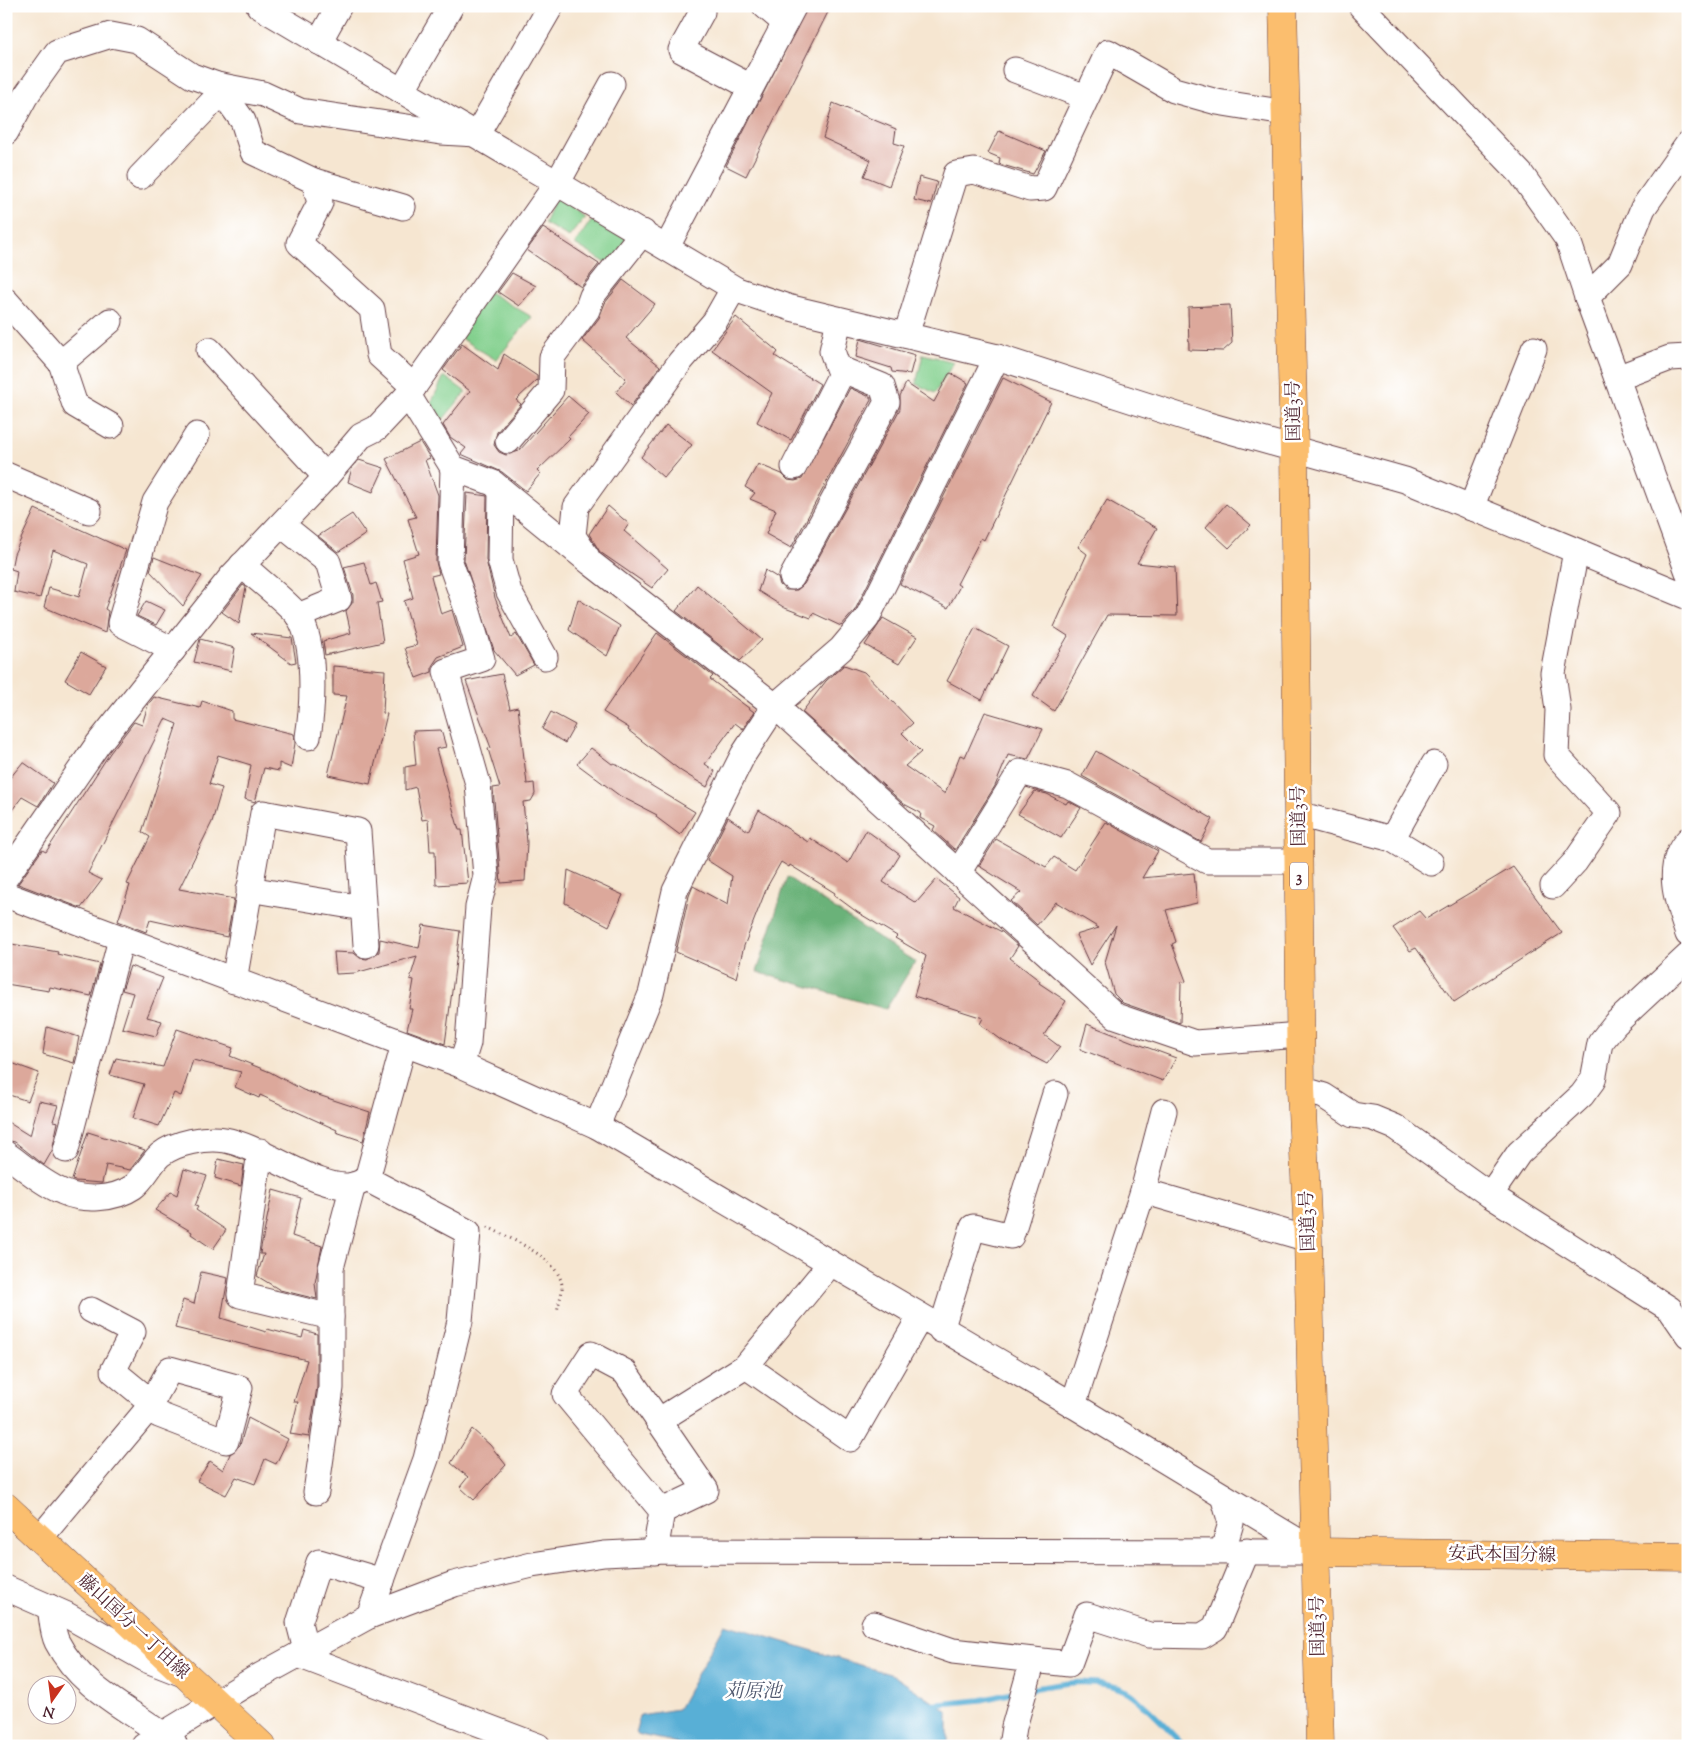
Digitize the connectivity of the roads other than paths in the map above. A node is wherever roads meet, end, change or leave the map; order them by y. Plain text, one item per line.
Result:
1 (259, 6) edge
2 (339, 6) edge
3 (451, 6) edge
4 (552, 6) edge
5 (765, 6) edge
6 (1283, 6) edge
7 (1361, 6) edge
8 (702, 12) dead end
9 (790, 14) edge
10 (319, 42) junction
11 (1015, 70) dead end
12 (612, 84) dead end
13 (751, 88) junction
14 (219, 89) junction
15 (402, 91) junction
16 (1086, 98) junction
17 (1286, 113) junction
18 (6, 132) edge
19 (477, 134) junction
20 (1688, 144) edge
21 (140, 177) dead end
22 (314, 182) junction
23 (558, 182) junction
24 (403, 207) dead end
25 (643, 232) junction
26 (667, 247) junction
27 (737, 290) junction
28 (1587, 298) junction
29 (6, 300) edge
30 (110, 320) dead end
31 (839, 320) junction
32 (906, 336) junction
33 (208, 350) dead end
34 (1534, 350) dead end
35 (997, 357) junction
36 (1688, 357) edge
37 (61, 363) junction
38 (843, 370) junction
39 (1616, 378) junction
40 (411, 391) junction
41 (111, 426) dead end
42 (197, 435) dead end
43 (508, 440) dead end
44 (1294, 449) junction
45 (794, 467) dead end
46 (453, 468) junction
47 (6, 475) edge
48 (326, 477) junction
49 (500, 490) junction
50 (1472, 508) junction
51 (89, 511) dead end
52 (292, 533) dead end
53 (1576, 551) junction
54 (591, 564) junction
55 (242, 566) junction
56 (1688, 572) edge
57 (792, 577) dead end
58 (1688, 596) edge
59 (298, 616) junction
60 (173, 650) junction
61 (545, 657) dead end
62 (775, 706) junction
63 (308, 737) dead end
64 (1434, 764) dead end
65 (1298, 814) junction
66 (1392, 839) junction
67 (1688, 840) edge
68 (1298, 861) junction
69 (1431, 863) dead end
70 (958, 873) junction
71 (6, 877) edge
72 (1553, 886) dead end
73 (249, 889) junction
74 (6, 895) edge
75 (364, 908) junction
76 (1688, 934) edge
77 (121, 939) junction
78 (366, 945) dead end
79 (1688, 956) edge
80 (234, 981) junction
81 (1300, 1035) junction
82 (404, 1044) junction
83 (460, 1065) junction
84 (1301, 1089) junction
85 (1055, 1094) dead end
86 (1164, 1111) dead end
87 (597, 1126) junction
88 (66, 1150) dead end
89 (260, 1151) junction
90 (6, 1154) edge
91 (360, 1182) junction
92 (1143, 1191) junction
93 (1490, 1195) junction
94 (1308, 1239) junction
95 (830, 1264) junction
96 (91, 1310) dead end
97 (331, 1317) junction
98 (920, 1317) junction
99 (941, 1330) junction
100 (1688, 1335) edge
101 (746, 1366) junction
102 (1073, 1406) junction
103 (658, 1421) junction
104 (316, 1492) dead end
105 (1223, 1496) junction
106 (6, 1507) edge
107 (662, 1510) junction
108 (40, 1538) junction
109 (1223, 1550) junction
110 (1247, 1551) junction
111 (655, 1552) junction
112 (1316, 1552) junction
113 (1688, 1557) edge
114 (382, 1581) junction
115 (6, 1588) edge
116 (50, 1608) junction
117 (369, 1616) junction
118 (874, 1624) dead end
119 (302, 1652) junction
120 (1033, 1660) junction
121 (187, 1676) junction
122 (216, 1703) junction
123 (161, 1742) edge
124 (262, 1746) edge
125 (538, 1746) edge
126 (1012, 1746) edge
127 (1320, 1746) edge

1 - 10 street
2 - 10 street
3 - 15 street
4 - 19 street
5 - 9 street
6 - 17 main road, 国道3号 / 3
7 - 28 street
8 - 13 street
9 - 13 street
10 - 15 street
11 - 16 street
12 - 23 street
13 - 26 street
14 - 18 street
14 - 19 street
14 - 21 street
14 - 22 street
15 - 19 street
16 - 17 street
16 - 32 street
17 - 44 main road, 国道3号 / 3
19 - 23 street
20 - 28 street
22 - 24 street
22 - 40 street
23 - 25 street
23 - 40 street
25 - 26 street
25 - 43 street
26 - 27 street
27 - 31 street
27 - 54 street
28 - 39 street
29 - 37 street
30 - 37 street
31 - 32 street
31 - 38 street
32 - 35 street
33 - 48 street
34 - 50 street
35 - 44 street
35 - 62 street
36 - 39 street
37 - 41 street
38 - 45 street
38 - 57 street
39 - 56 street
40 - 46 street
40 - 48 street
42 - 60 street
44 - 50 street
44 - 65 main road, 国道3号 / 3
46 - 49 street
46 - 83 street
47 - 51 street
48 - 55 street
49 - 54 street
49 - 61 street
50 - 53 street
52 - 59 street
53 - 58 street
53 - 72 street
54 - 62 street
55 - 59 street
55 - 60 street
59 - 63 street
60 - 71 street
62 - 70 street
62 - 87 street
64 - 66 street
65 - 66 street
65 - 68 main road, 国道3号 / 3
66 - 69 street
67 - 76 street
68 - 70 street
68 - 81 main road, 国道3号 / 3
70 - 81 street
73 - 75 street
73 - 75 street
73 - 80 street
74 - 77 street
75 - 78 street
77 - 80 street
77 - 88 street
79 - 93 street
80 - 82 street
81 - 84 main road, 国道3号 / 3
82 - 83 street
82 - 91 street
83 - 87 street
84 - 93 street
84 - 94 main road, 国道3号 / 3
85 - 99 street
86 - 92 street
87 - 95 street
89 - 90 street
89 - 91 street
89 - 97 street
91 - 97 street
91 - 114 street
92 - 94 street
92 - 102 street
93 - 100 street
94 - 112 main road, 国道3号 / 3
95 - 98 street
95 - 101 street
96 - 108 street
97 - 104 street
98 - 99 street
98 - 101 street
99 - 102 street
101 - 103 street
102 - 105 street
103 - 107 street
103 - 107 street
105 - 109 street
105 - 112 street
106 - 108 main road, 藤山国分一丁田線
107 - 111 street
108 - 121 main road, 藤山国分一丁田線
109 - 110 street
109 - 111 street
110 - 112 street
110 - 120 street
111 - 117 street
112 - 113 main road, 安武本国分線
112 - 127 main road, 国道3号 / 3
114 - 117 street
114 - 119 street
115 - 116 street
116 - 121 street
116 - 123 street
117 - 119 street
118 - 120 street
119 - 122 street
119 - 125 street
120 - 126 street
121 - 122 main road, 藤山国分一丁田線
122 - 123 street
122 - 124 main road, 藤山国分一丁田線

